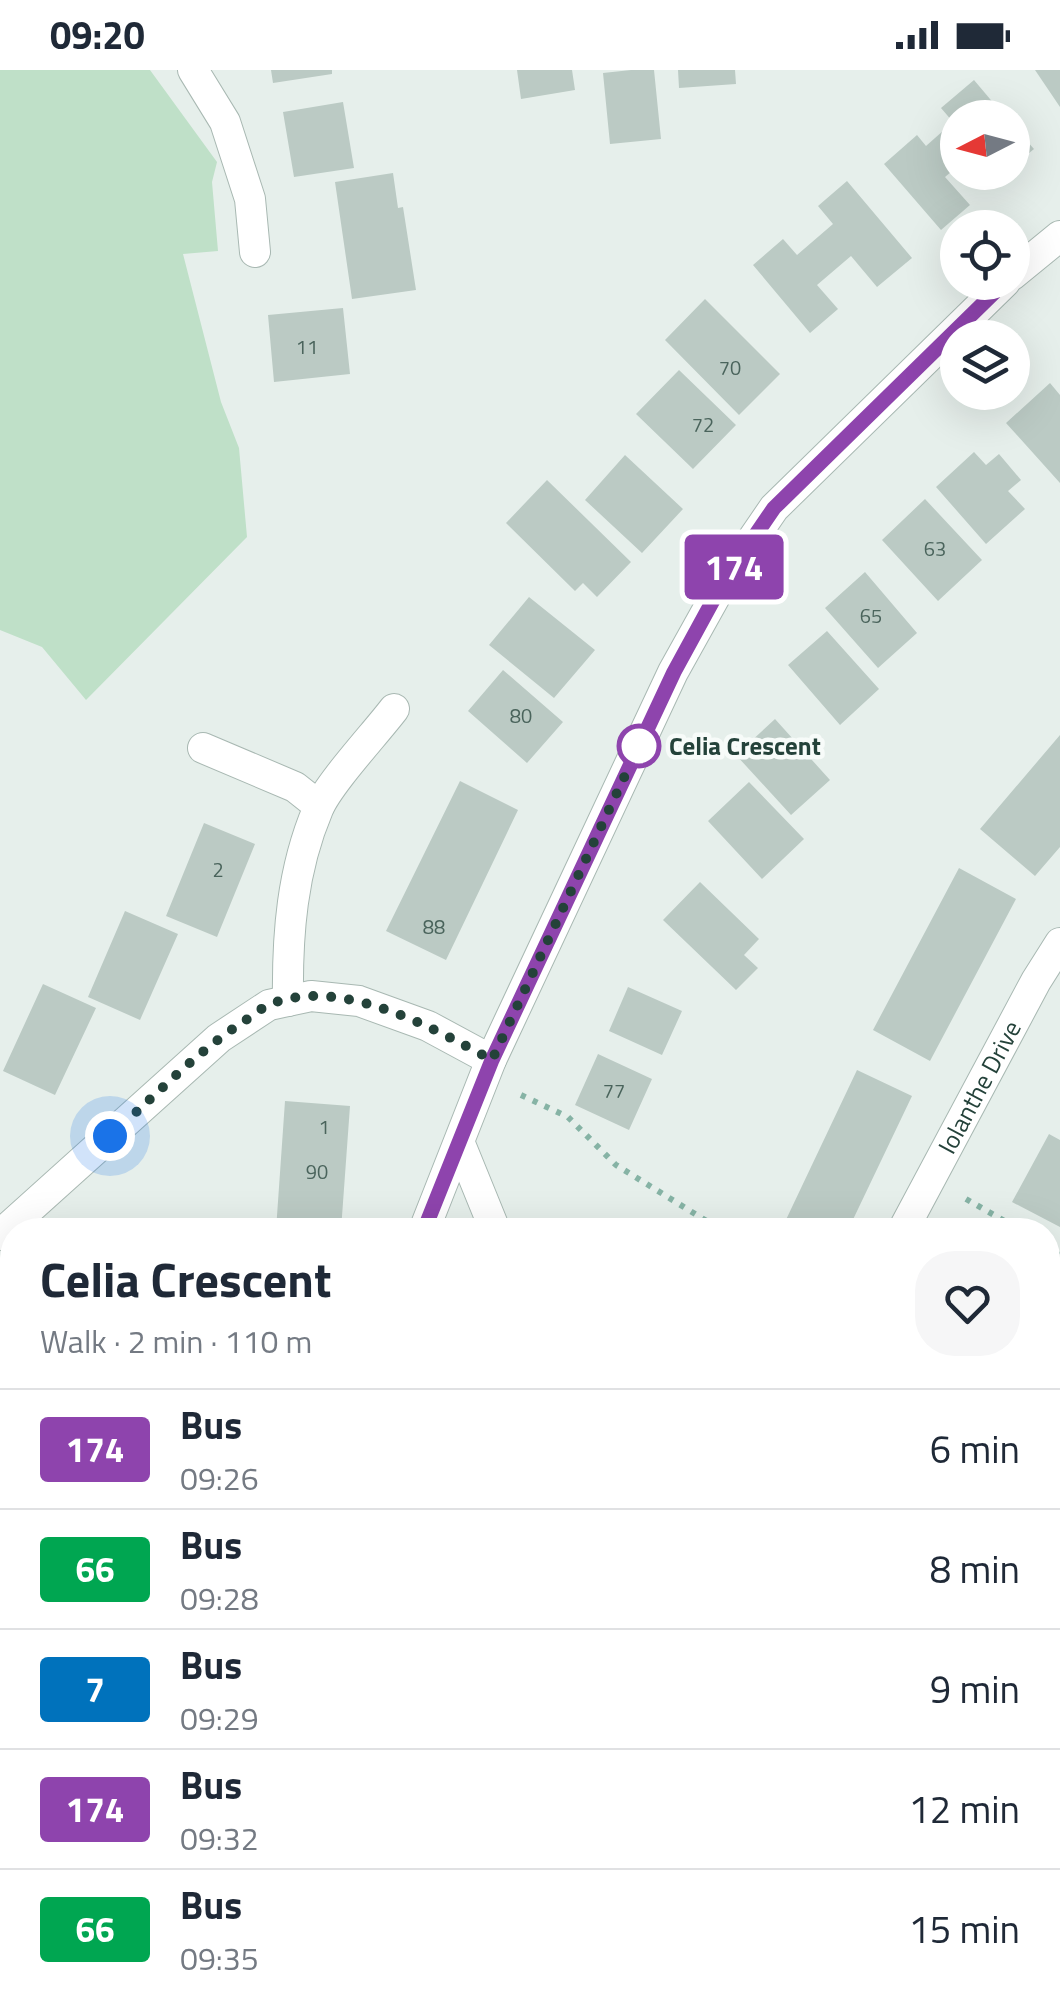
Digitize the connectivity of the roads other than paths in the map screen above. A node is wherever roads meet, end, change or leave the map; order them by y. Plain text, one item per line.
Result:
1 (193, 70) edge
2 (1060, 236) edge
3 (255, 252) dead end
4 (1030, 260) edge
5 (987, 300) edge
6 (394, 710) dead end
7 (203, 748) dead end
8 (319, 806) junction
9 (1060, 943) edge
10 (288, 1001) junction
11 (489, 1069) junction
12 (460, 1144) junction
13 (20, 1218) edge
14 (429, 1218) edge
15 (490, 1218) edge
16 (909, 1218) edge

1 - 3 street
2 - 4 street
5 - 11 street
6 - 8 street
7 - 8 street
8 - 10 street
9 - 16 street, Iolanthe Drive
10 - 11 street
10 - 13 street
11 - 12 street
12 - 14 street
12 - 15 street

